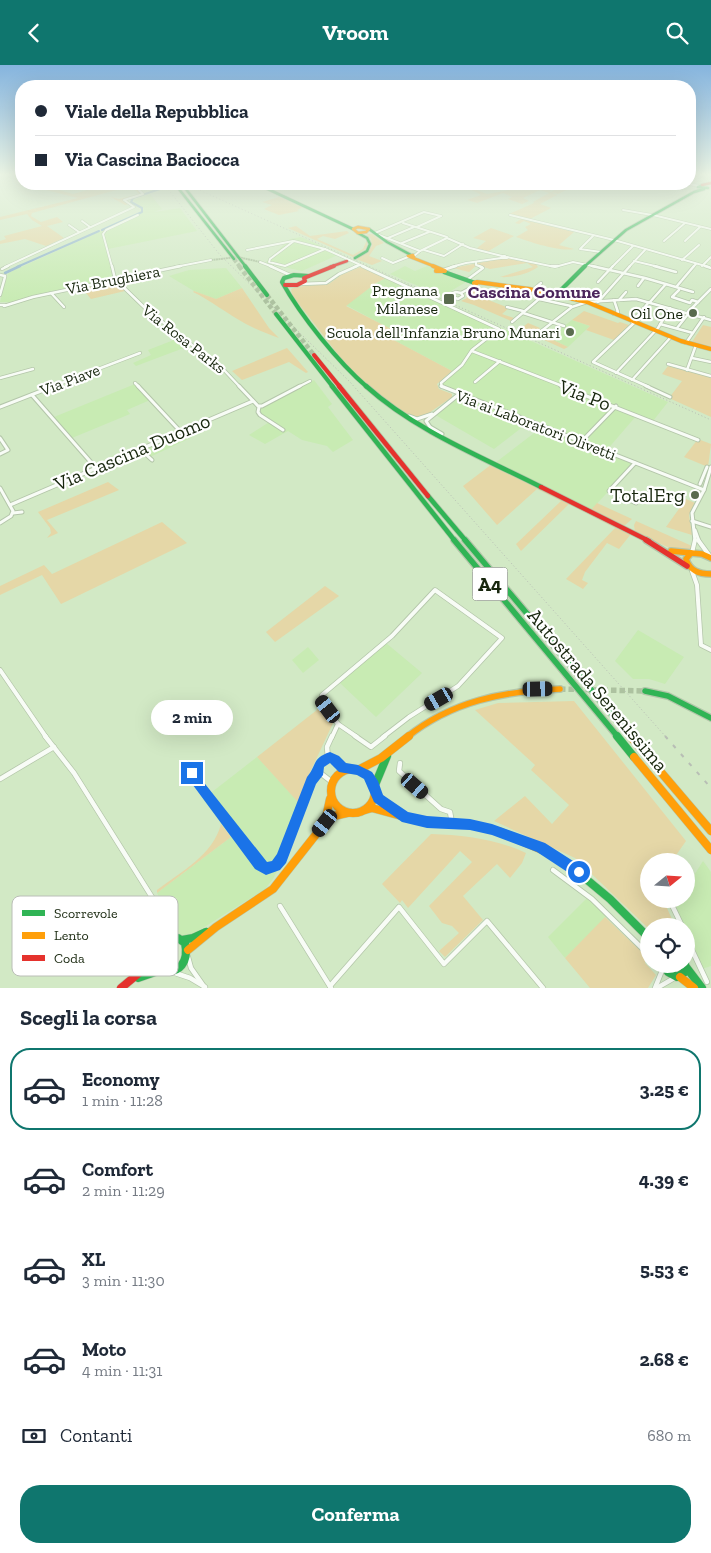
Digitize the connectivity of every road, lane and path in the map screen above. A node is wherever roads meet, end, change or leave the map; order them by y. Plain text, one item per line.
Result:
1 (113, 216) edge
2 (136, 216) edge
3 (201, 216) edge
4 (207, 216) edge
5 (333, 216) edge
6 (415, 216) edge
7 (441, 216) edge
8 (514, 216) edge
9 (650, 216) edge
10 (657, 216) edge
11 (82, 221) dead end
12 (402, 223) junction
13 (686, 223) junction
14 (70, 225) dead end
15 (91, 227) junction
16 (415, 227) junction
17 (701, 227) junction
18 (711, 229) edge
19 (80, 232) junction
20 (367, 232) junction
21 (429, 232) junction
22 (377, 234) junction
23 (593, 236) junction
24 (387, 238) junction
25 (447, 238) junction
26 (294, 241) junction
27 (614, 241) junction
28 (664, 241) dead end
29 (685, 241) dead end
30 (402, 243) junction
31 (463, 244) junction
32 (699, 245) dead end
33 (634, 246) junction
34 (325, 249) junction
35 (423, 249) junction
36 (247, 250) dead end
37 (645, 250) junction
38 (420, 251) junction
39 (601, 252) junction
40 (412, 256) junction
41 (502, 257) junction
42 (711, 257) edge
43 (355, 258) dead end
44 (382, 258) dead end
45 (234, 259) tunnel mouth
46 (211, 260) tunnel mouth
47 (682, 260) junction
48 (347, 261) dead end
49 (476, 261) junction
50 (634, 261) junction
51 (260, 262) tunnel mouth
52 (696, 264) junction
53 (360, 265) junction
54 (586, 265) junction
55 (702, 266) junction
56 (1, 268) edge
57 (711, 268) edge
58 (609, 270) junction
59 (440, 271) junction
60 (676, 272) dead end
61 (623, 273) junction
62 (285, 275) junction
63 (2, 276) edge
64 (645, 278) junction
65 (115, 279) junction
66 (305, 280) junction
67 (467, 280) junction
68 (598, 282) dead end
69 (541, 283) dead end
70 (476, 284) junction
71 (666, 284) junction
72 (638, 286) dead end
73 (286, 287) junction
74 (676, 287) junction
75 (534, 289) junction
76 (711, 289) edge
77 (679, 290) dead end
78 (626, 292) dead end
79 (693, 292) dead end
80 (51, 293) junction
81 (461, 293) junction
82 (0, 295) edge
83 (267, 295) tunnel mouth
84 (556, 295) junction
85 (614, 300) junction
86 (619, 300) junction
87 (587, 302) junction
88 (598, 302) junction
89 (649, 302) junction
90 (697, 303) junction
91 (1, 306) edge
92 (64, 307) dead end
93 (507, 307) dead end
94 (572, 307) junction
95 (670, 308) junction
96 (523, 312) junction
97 (688, 313) junction
98 (276, 314) tunnel mouth
99 (614, 314) junction
100 (704, 317) junction
101 (711, 320) edge
102 (512, 322) dead end
103 (552, 322) junction
104 (633, 322) junction
105 (660, 324) junction
106 (564, 326) dead end
107 (677, 328) junction
108 (655, 331) junction
109 (693, 333) junction
110 (535, 335) dead end
111 (671, 337) junction
112 (686, 343) junction
113 (696, 345) junction
114 (711, 349) edge
115 (472, 350) junction
116 (140, 353) dead end
117 (314, 355) tunnel mouth
118 (692, 357) junction
119 (500, 361) junction
120 (711, 362) edge
121 (668, 364) dead end
122 (33, 369) dead end
123 (687, 369) junction
124 (616, 373) junction
125 (711, 376) edge
126 (0, 378) edge
127 (632, 380) junction
128 (310, 381) dead end
129 (475, 382) dead end
130 (135, 383) dead end
131 (32, 395) junction
132 (458, 395) junction
133 (670, 397) dead end
134 (253, 401) junction
135 (616, 406) junction
136 (0, 407) edge
137 (260, 407) junction
138 (432, 414) junction
139 (419, 421) junction
140 (426, 421) junction
141 (283, 430) dead end
142 (180, 431) junction
143 (0, 438) edge
144 (698, 440) dead end
145 (582, 442) junction
146 (459, 445) junction
147 (140, 449) junction
148 (0, 454) edge
149 (152, 460) dead end
150 (635, 463) junction
151 (96, 467) junction
152 (710, 468) edge
153 (704, 473) junction
154 (709, 475) junction
155 (700, 484) dead end
156 (0, 488) edge
157 (704, 490) junction
158 (636, 503) dead end
159 (10, 505) junction
160 (22, 512) dead end
161 (13, 513) junction
162 (692, 522) junction
163 (0, 523) edge
164 (711, 527) edge
165 (657, 545) junction
166 (695, 546) junction
167 (703, 549) junction
168 (692, 553) junction
169 (711, 558) edge
170 (689, 567) junction
171 (709, 574) edge
172 (697, 585) junction
173 (711, 650) edge
174 (0, 670) edge
175 (560, 689) tunnel mouth
176 (645, 691) tunnel mouth
177 (711, 718) edge
178 (338, 724) junction
179 (54, 747) junction
180 (388, 754) junction
181 (328, 758) junction
182 (400, 763) dead end
183 (192, 768) dead end
184 (347, 770) junction
185 (358, 770) junction
186 (321, 773) junction
187 (0, 779) edge
188 (332, 782) junction
189 (374, 785) junction
190 (375, 792) junction
191 (331, 796) junction
192 (365, 810) junction
193 (347, 813) junction
194 (406, 817) junction
195 (325, 823) junction
196 (452, 823) junction
197 (711, 831) edge
198 (711, 850) edge
199 (554, 870) dead end
200 (151, 896) edge
201 (280, 906) dead end
202 (216, 927) junction
203 (640, 929) edge
204 (178, 936) edge
205 (180, 939) junction
206 (640, 946) edge
207 (188, 953) junction
208 (695, 956) edge
209 (178, 970) edge
210 (661, 973) edge
211 (670, 973) edge
212 (684, 973) edge
213 (691, 973) edge
214 (178, 974) edge
215 (137, 976) edge
216 (146, 976) edge
217 (679, 977) junction
218 (130, 982) junction
219 (707, 982) dead end
220 (331, 987) edge
221 (121, 988) edge
222 (205, 988) edge
223 (543, 988) edge
224 (656, 988) edge
225 (694, 988) edge
226 (702, 988) edge

1 - 15 street
2 - 65 street
3 - 45 main road
4 - 83 main road
5 - 20 main road
6 - 12 street
7 - 16 street
8 - 23 street
9 - 27 main road
10 - 13 street
11 - 15 street
12 - 16 street
12 - 22 street
13 - 17 street
13 - 28 street
14 - 19 street
15 - 19 street
16 - 21 street
16 - 24 street
17 - 18 street
17 - 29 street
19 - 56 street
20 - 22 main road
20 - 43 main road
21 - 25 street
21 - 30 street
22 - 24 street
22 - 40 main road
23 - 27 street
23 - 39 street
24 - 30 street
25 - 31 street
25 - 35 street
26 - 34 street, Via ai Laboratori Olivetti
26 - 34 street
26 - 36 street
27 - 33 street
27 - 39 main road
30 - 38 street
31 - 35 street
31 - 41 street
32 - 47 street
33 - 37 street
33 - 58 street
34 - 53 street, Via ai Laboratori Olivetti
35 - 38 street
37 - 47 street
37 - 50 street
38 - 40 street
39 - 54 main road
40 - 44 street
40 - 59 main road
41 - 49 street
41 - 54 street
42 - 55 street
46 - 65 street, Via Brughiera
47 - 52 street
48 - 66 main road
49 - 59 street
49 - 67 street
50 - 60 street
50 - 61 street
51 - 62 street
52 - 55 street
52 - 74 street
53 - 66 street
53 - 115 street, Via ai Laboratori Olivetti
54 - 58 street
54 - 84 main road
55 - 57 street
56 - 63 street
58 - 61 street
58 - 68 street
59 - 67 main road
61 - 64 street
61 - 88 street
62 - 66 main road
62 - 73 main road
63 - 82 street
64 - 71 street
64 - 72 street
65 - 80 street, Via Brughiera
65 - 134 street, Via Rosa Parks
66 - 73 main road
67 - 70 main road
69 - 75 street
70 - 75 main road
70 - 81 street
71 - 74 street
71 - 89 street
73 - 139 main road
74 - 79 street
75 - 84 main road
76 - 90 street
77 - 90 street
78 - 86 street
80 - 91 street, Via Brughiera
80 - 92 street
81 - 81 street
84 - 87 main road
85 - 86 street
85 - 88 street
85 - 99 street
86 - 89 street
87 - 88 street
87 - 94 street
87 - 99 main road
89 - 95 street
89 - 104 street
90 - 97 street
93 - 96 street
94 - 96 street
94 - 103 street
95 - 97 street
95 - 105 street
96 - 102 street
96 - 103 street
97 - 100 street
97 - 107 street
98 - 198 main road, Autostrada Serenissima / A4
99 - 104 main road
100 - 101 street
100 - 109 street
103 - 106 street
103 - 110 street
104 - 108 main road
104 - 124 street
105 - 107 street
105 - 108 street
107 - 109 street
108 - 111 main road
108 - 124 street
109 - 112 street
111 - 112 main road
111 - 127 street
112 - 113 main road
113 - 114 main road
113 - 118 street
115 - 119 street, Via Po
115 - 132 street, Via ai Laboratori Olivetti
116 - 131 street, Via Piave
117 - 197 main road, Autostrada Serenissima / A4
118 - 120 street
118 - 123 street
119 - 129 street
119 - 135 street, Via Po
121 - 123 street
122 - 126 street
123 - 125 street
124 - 127 street
127 - 133 street
128 - 137 street
130 - 142 street
131 - 136 street, Via Piave
131 - 151 street
132 - 138 street
132 - 145 street, Via ai Laboratori Olivetti
134 - 137 street, Via Rosa Parks
134 - 142 street, Via Cascina Duomo
135 - 144 street, Via Po
135 - 145 street
137 - 141 street, Via Rosa Parks
138 - 139 street
138 - 140 street
139 - 140 street
139 - 146 main road
140 - 146 street
142 - 147 street, Via Cascina Duomo
143 - 148 street
145 - 150 street, Via ai Laboratori Olivetti
146 - 165 main road
147 - 149 street
147 - 151 street, Via Cascina Duomo
150 - 157 street, Via ai Laboratori Olivetti
150 - 158 street
151 - 159 street, Via Cascina Duomo
152 - 153 street
152 - 154 street
153 - 154 street
153 - 155 street
154 - 157 street
156 - 159 street
157 - 162 street
159 - 161 street
160 - 161 street
161 - 163 street
162 - 164 street
162 - 166 street
162 - 167 street
165 - 168 main road
165 - 170 main road
166 - 167 street
166 - 168 street
167 - 169 street
168 - 169 main road
168 - 170 main road
170 - 171 main road
170 - 172 street
171 - 172 street
172 - 173 street
174 - 179 street
175 - 180 main road
176 - 177 main road
178 - 178 street
178 - 181 street
179 - 187 street
179 - 200 street
180 - 185 main road
180 - 189 main road
181 - 184 street
181 - 186 street
182 - 196 street
183 - 186 street
184 - 185 main road
184 - 188 main road
185 - 189 main road
186 - 188 street
188 - 191 main road
189 - 190 main road
190 - 192 main road
190 - 194 main road
191 - 193 main road
191 - 195 main road
192 - 193 main road
192 - 194 main road
193 - 195 main road
194 - 196 main road
195 - 202 main road
196 - 203 main road
199 - 206 street
201 - 220 street
202 - 205 main road
202 - 207 main road
204 - 205 street
205 - 207 main road
207 - 209 main road
207 - 222 street
208 - 219 street
210 - 224 street
211 - 217 main road
212 - 217 main road
213 - 226 main road
214 - 222 street
215 - 218 main road
216 - 218 main road
217 - 224 street
217 - 225 main road
218 - 221 main road
220 - 223 street

